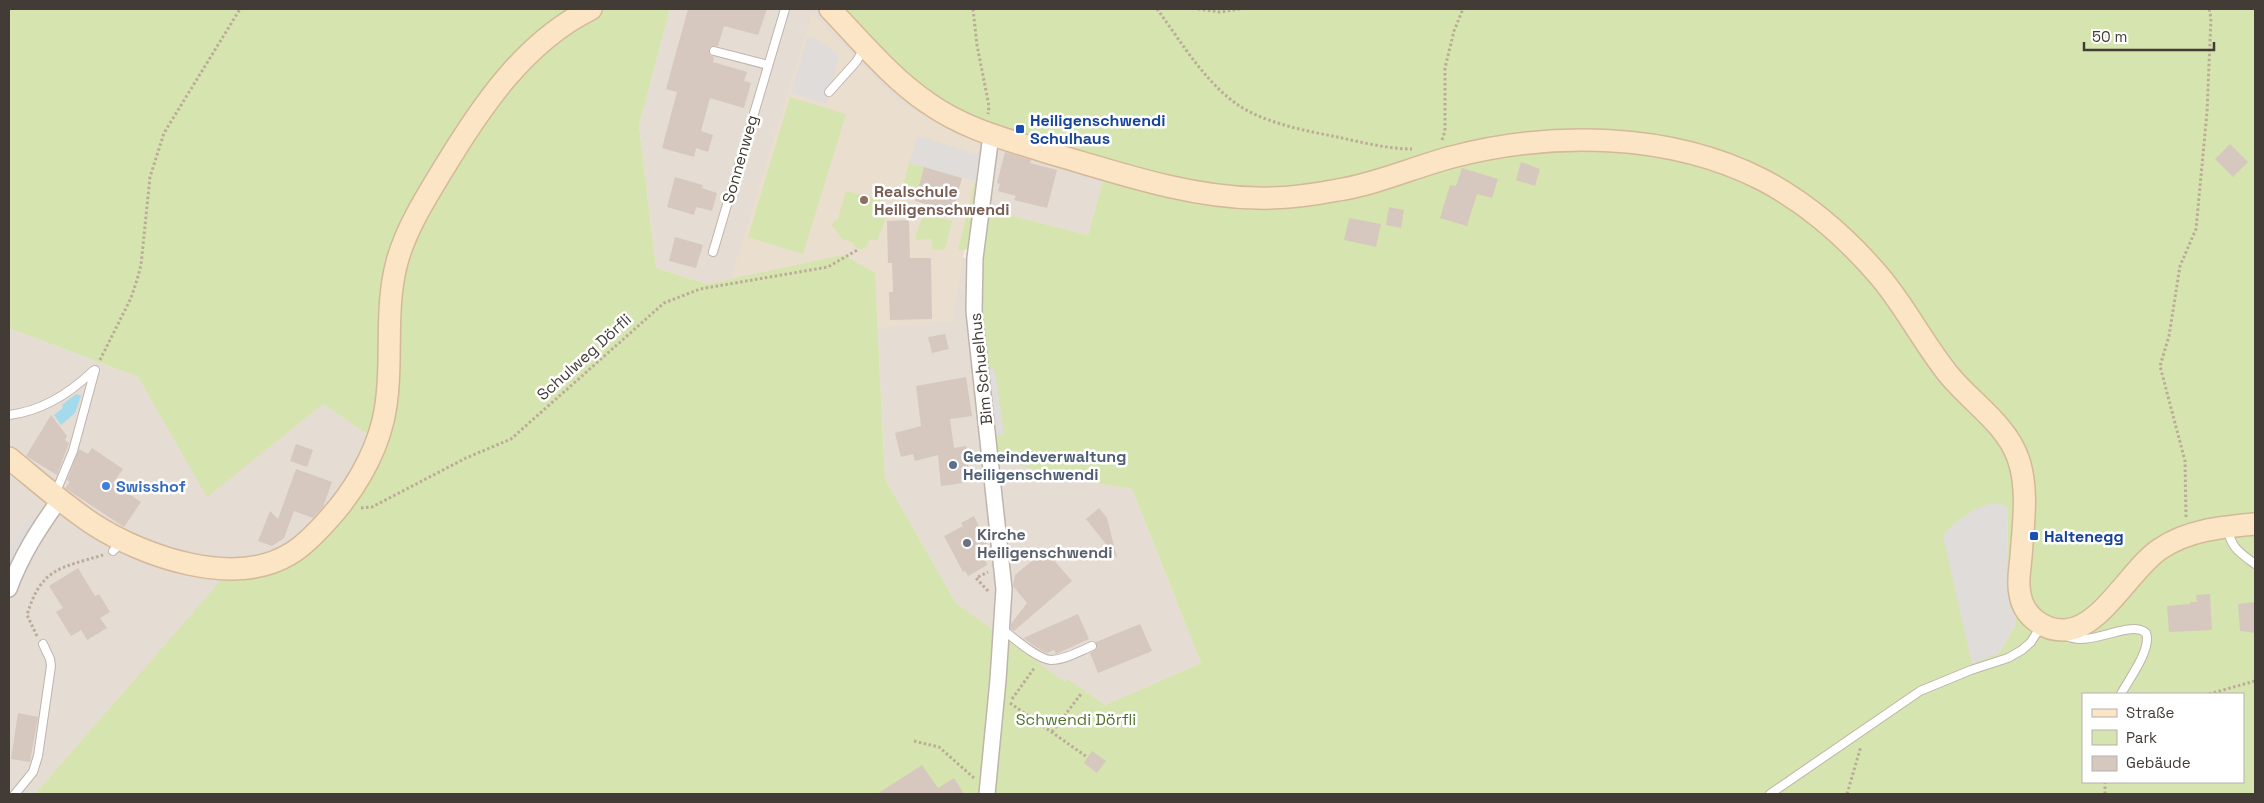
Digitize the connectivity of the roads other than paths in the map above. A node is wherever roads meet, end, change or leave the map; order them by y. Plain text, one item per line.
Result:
1 (591, 9) edge
2 (784, 9) edge
3 (830, 9) edge
4 (866, 46) junction
5 (714, 51) dead end
6 (768, 64) junction
7 (828, 92) dead end
8 (987, 134) junction
9 (712, 252) dead end
10 (9, 415) edge
11 (9, 458) edge
12 (57, 496) junction
13 (2255, 524) edge
14 (2228, 526) junction
15 (2255, 564) edge
16 (9, 589) edge
17 (2051, 627) junction
18 (1002, 629) junction
19 (43, 644) road end
20 (1092, 646) dead end
21 (2122, 693) edge
22 (987, 793) edge
23 (15, 794) edge
24 (1770, 794) edge

1 - 12 street
2 - 6 lane, Sonnenweg
3 - 4 street
4 - 7 lane
4 - 8 street
5 - 6 lane
6 - 9 lane, Sonnenweg
8 - 17 street
8 - 18 street, Bim Schuelhus
10 - 12 lane
11 - 12 street
12 - 16 street
13 - 14 street
14 - 15 lane
14 - 17 street
17 - 21 lane
17 - 24 lane
18 - 20 lane
18 - 22 street, Bim Schuelhus
19 - 23 lane

